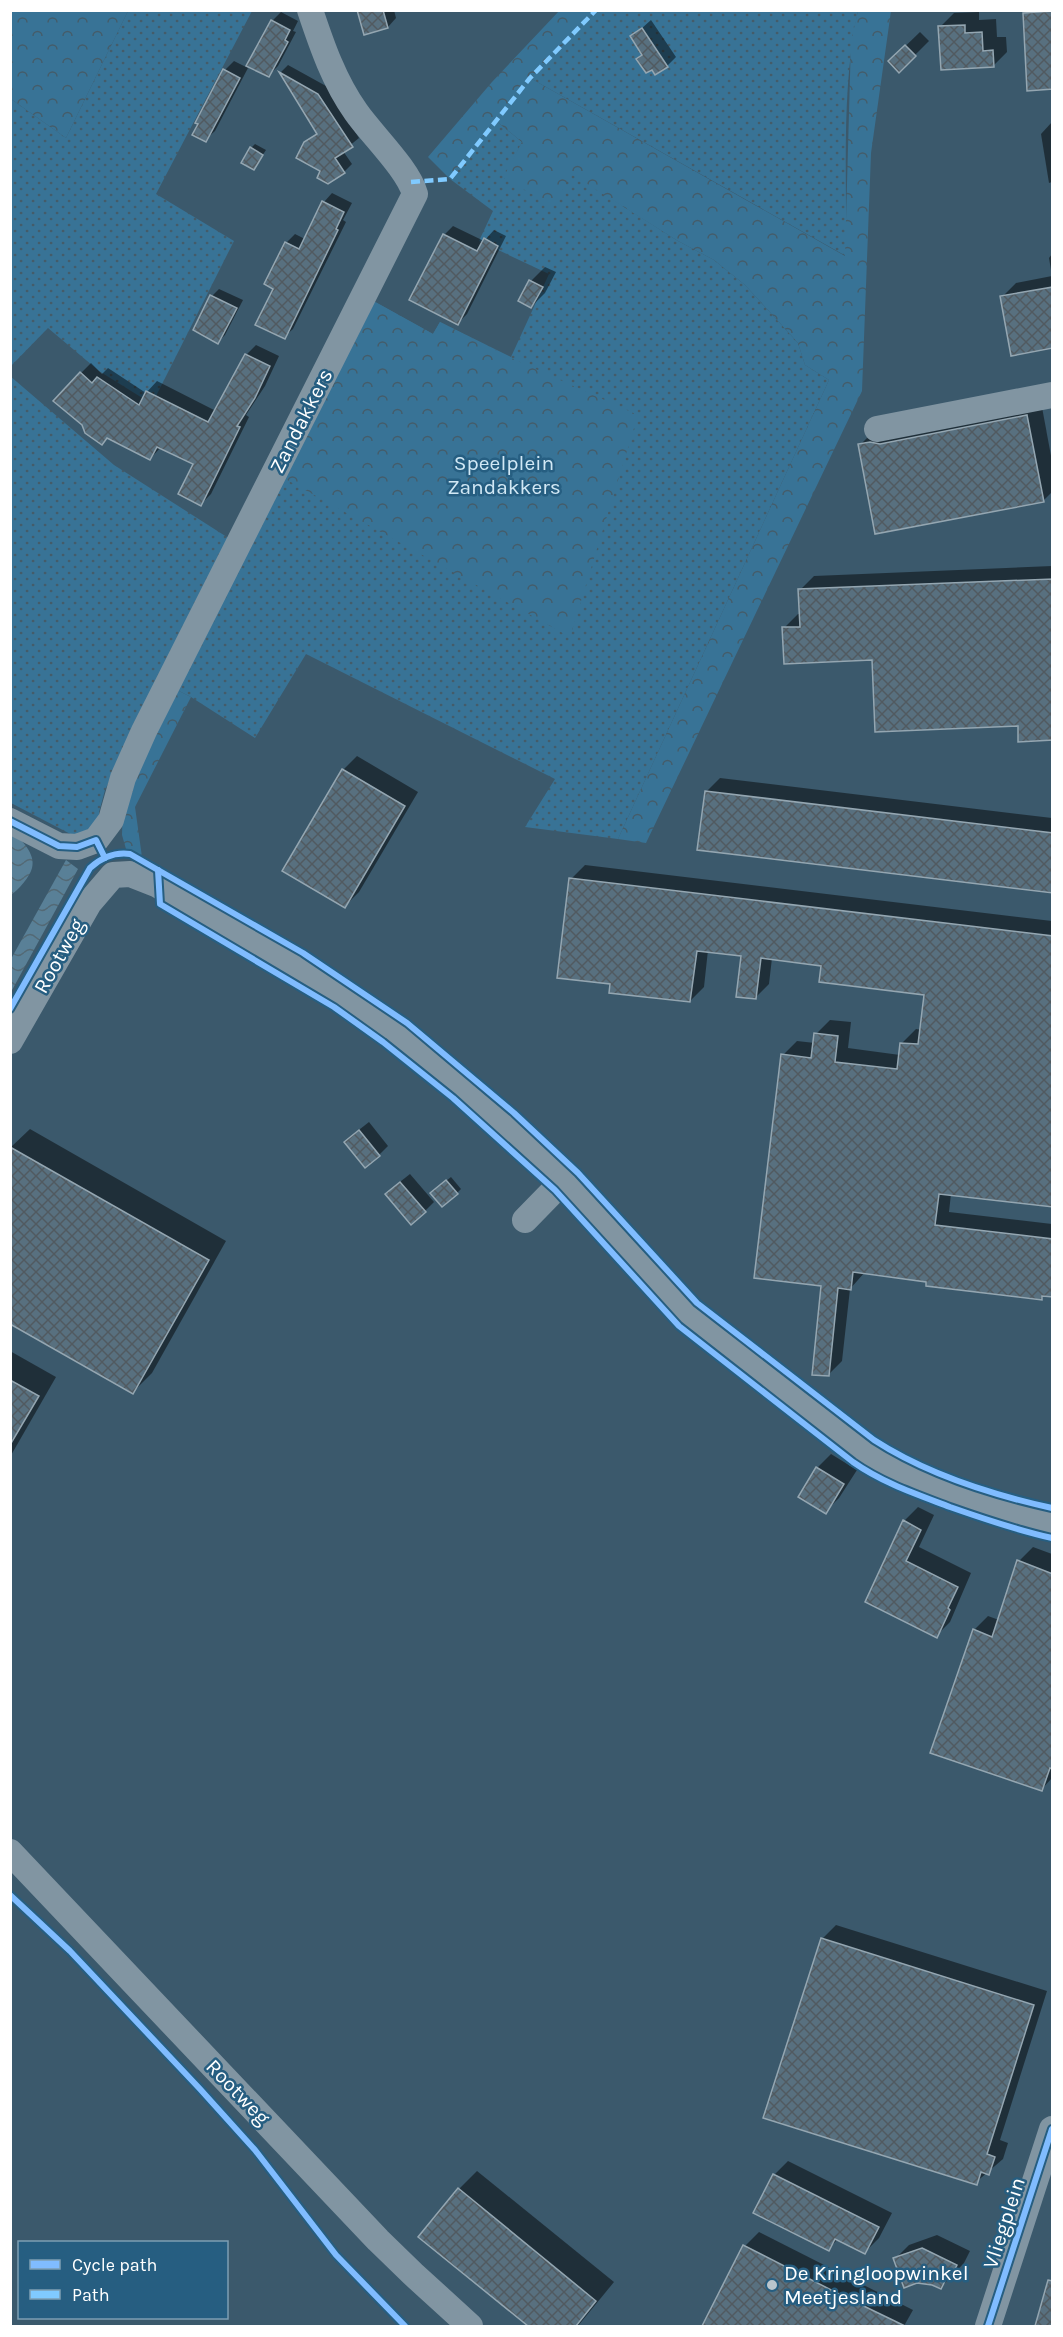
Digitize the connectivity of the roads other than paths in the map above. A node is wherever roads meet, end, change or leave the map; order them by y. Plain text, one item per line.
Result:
1 (310, 10) edge
2 (1053, 395) edge
3 (877, 429) dead end
4 (10, 821) edge
5 (10, 1041) edge
6 (565, 1179) junction
7 (525, 1220) dead end
8 (1053, 1522) edge
9 (10, 1852) edge
10 (1053, 2129) edge
11 (471, 2326) edge
12 (988, 2326) edge

1 - 4 street, Zandakkers
2 - 3 street
5 - 6 street, Rootweg
6 - 7 street
6 - 8 street
9 - 11 street, Rootweg
10 - 12 street, Vliegplein

